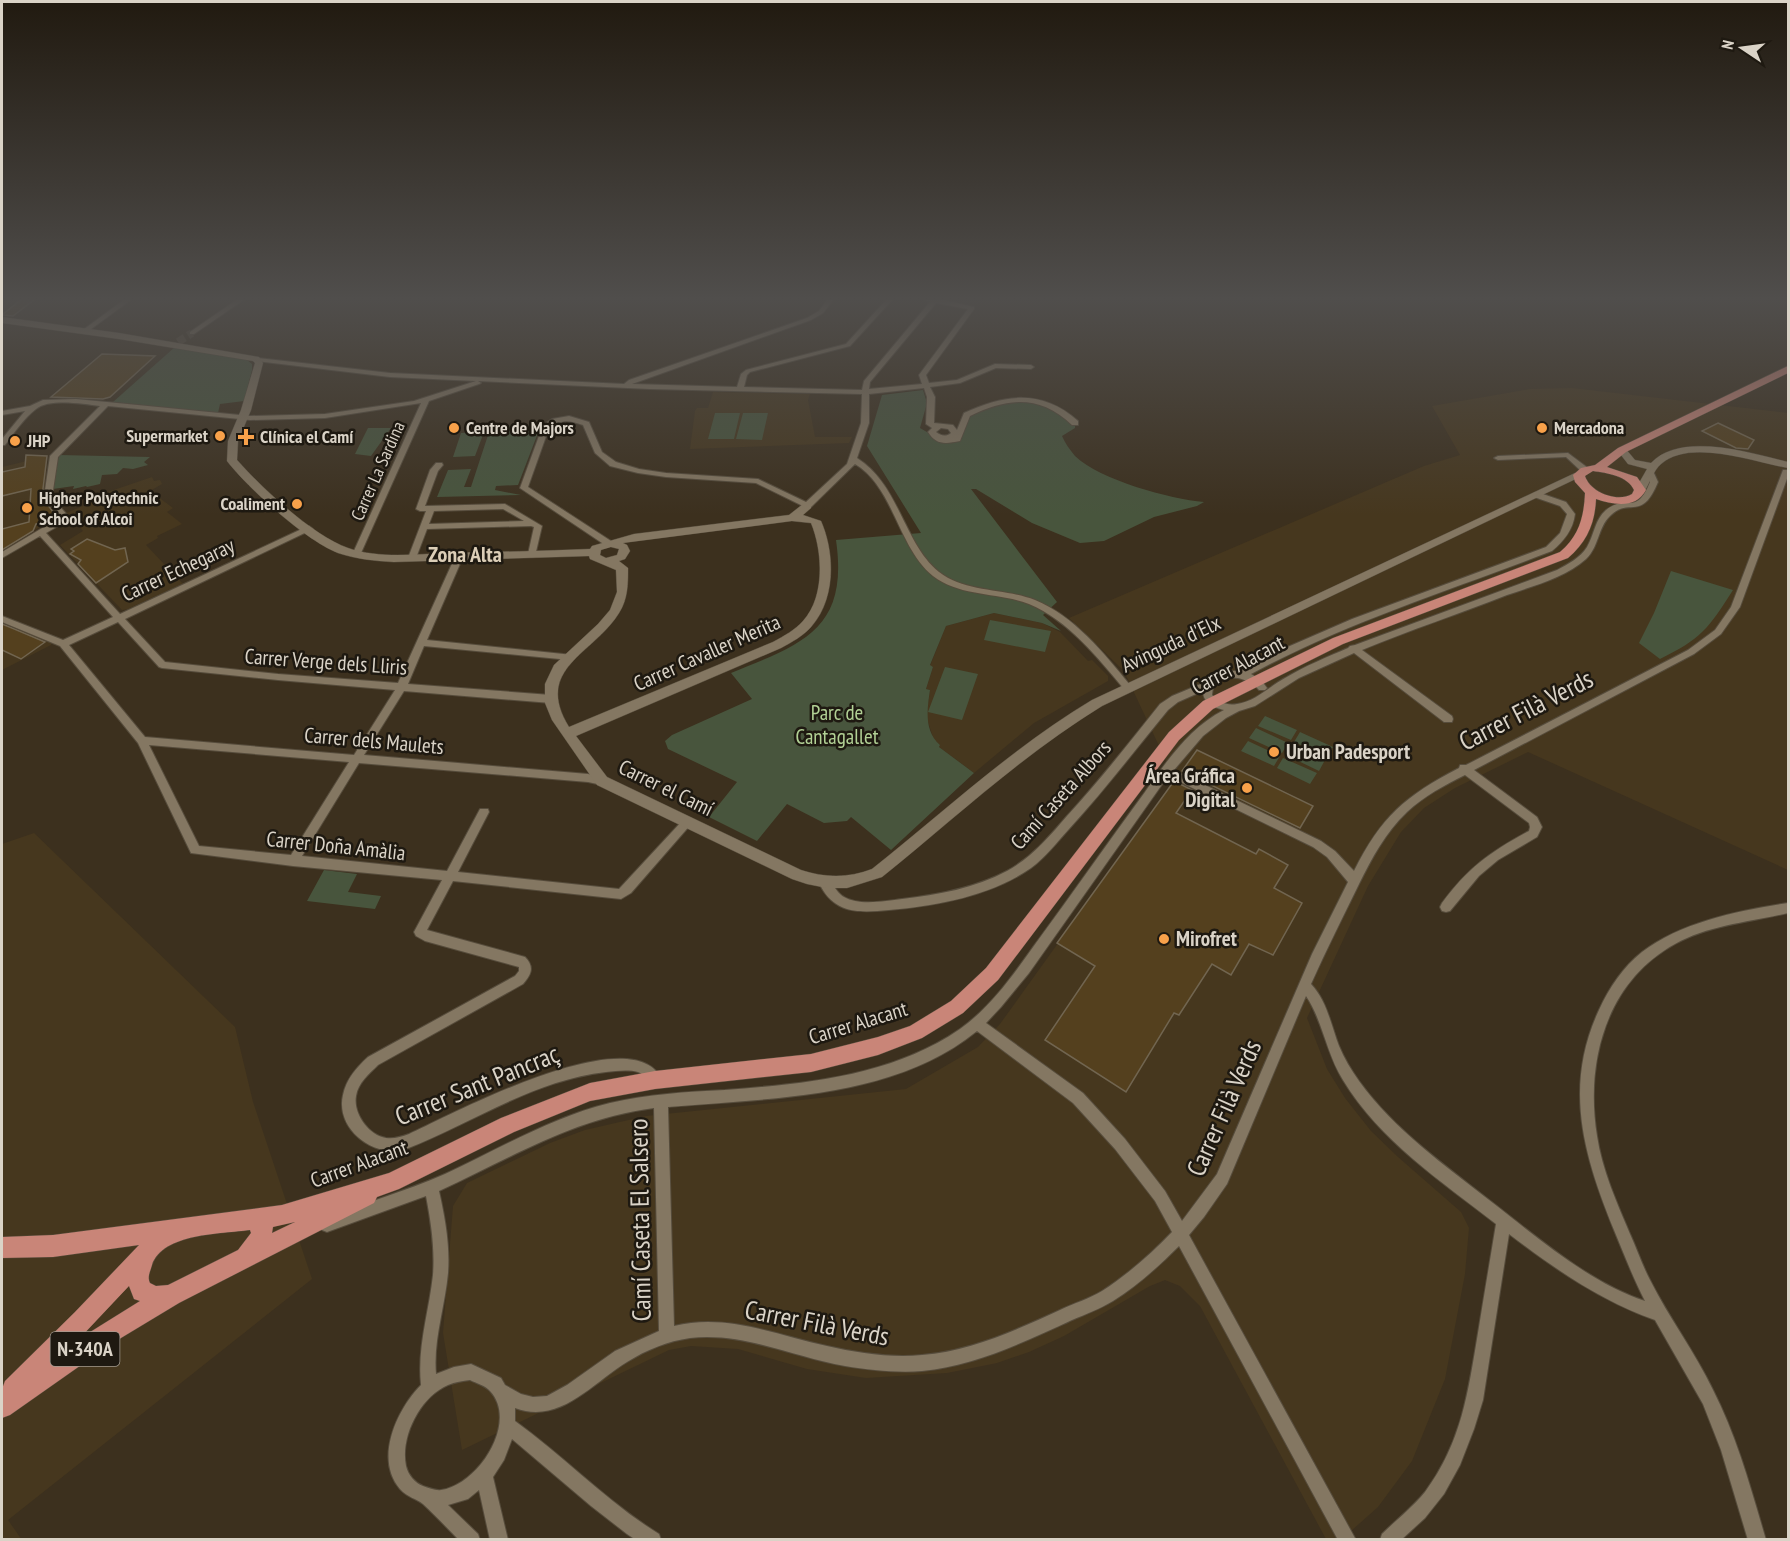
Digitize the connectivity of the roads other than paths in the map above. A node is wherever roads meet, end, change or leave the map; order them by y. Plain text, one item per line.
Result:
1 (255, 371) edge
2 (358, 371) edge
3 (660, 371) edge
4 (748, 371) edge
5 (875, 371) edge
6 (925, 371) edge
7 (984, 371) edge
8 (1784, 371) edge
9 (483, 380) junction
10 (626, 386) junction
11 (927, 386) junction
12 (740, 389) junction
13 (865, 392) junction
14 (426, 400) junction
15 (106, 404) junction
16 (32, 408) junction
17 (2, 413) edge
18 (244, 417) junction
19 (1075, 423) dead end
20 (2, 443) edge
21 (1618, 452) junction
22 (1498, 458) dead end
23 (854, 459) junction
24 (439, 465) dead end
25 (1598, 468) junction
26 (1652, 470) junction
27 (1787, 472) edge
28 (1626, 476) junction
29 (1584, 481) junction
30 (1640, 490) junction
31 (1537, 495) junction
32 (1609, 499) junction
33 (807, 506) junction
34 (1591, 508) junction
35 (431, 509) junction
36 (792, 518) junction
37 (816, 521) junction
38 (533, 523) junction
39 (424, 526) junction
40 (309, 529) junction
41 (41, 532) junction
42 (611, 543) junction
43 (1552, 547) junction
44 (593, 552) junction
45 (357, 554) junction
46 (532, 554) junction
47 (1576, 554) junction
48 (2, 555) edge
49 (459, 557) junction
50 (412, 558) junction
51 (612, 561) junction
52 (120, 618) junction
53 (2, 619) edge
54 (63, 644) junction
55 (422, 644) junction
56 (1353, 648) junction
57 (570, 657) junction
58 (1259, 683) junction
59 (402, 686) junction
60 (1127, 687) junction
61 (551, 699) junction
62 (1219, 700) junction
63 (1448, 719) dead end
64 (569, 734) junction
65 (142, 741) junction
66 (356, 759) junction
67 (1464, 768) junction
68 (1167, 771) junction
69 (602, 781) junction
70 (484, 812) dead end
71 (687, 823) junction
72 (293, 861) junction
73 (448, 877) junction
74 (1354, 881) junction
75 (825, 883) junction
76 (1446, 907) dead end
77 (1788, 908) edge
78 (1305, 986) junction
79 (977, 1024) junction
80 (655, 1080) junction
81 (661, 1101) junction
82 (392, 1182) junction
83 (431, 1187) junction
84 (254, 1220) junction
85 (1504, 1221) junction
86 (176, 1230) junction
87 (1182, 1234) junction
88 (280, 1241) junction
89 (2, 1247) edge
90 (150, 1249) junction
91 (238, 1262) junction
92 (171, 1295) junction
93 (1659, 1314) junction
94 (667, 1337) junction
95 (429, 1387) junction
96 (502, 1392) junction
97 (2, 1401) edge
98 (2, 1407) edge
99 (507, 1425) junction
100 (483, 1476) junction
101 (429, 1499) junction
102 (472, 1539) edge
103 (499, 1539) edge
104 (653, 1539) edge
105 (1348, 1539) edge
106 (1388, 1539) edge
107 (1757, 1539) edge

1 - 18 street
2 - 9 street
3 - 10 street
4 - 12 street
5 - 13 street
6 - 11 street
7 - 11 street
8 - 21 main road
9 - 10 street
9 - 14 street
10 - 12 street
11 - 13 street
11 - 19 street
12 - 13 street
13 - 23 street
14 - 18 street
14 - 45 street, Carrer La Sardina
15 - 16 street
15 - 18 street
15 - 41 street
16 - 17 street
16 - 20 street
18 - 40 street
21 - 25 main road
21 - 26 street
21 - 28 main road
22 - 29 street
23 - 33 street
23 - 60 street
24 - 35 street
25 - 28 main road
25 - 29 main road
26 - 27 street
26 - 28 street
26 - 30 street
26 - 47 street, Carrer Alacant
27 - 67 street, Carrer Filà Verds
28 - 30 main road
29 - 31 street, Avinguda d'Elx
29 - 32 main road
29 - 34 main road
30 - 32 main road
31 - 43 street, Carrer Alacant
31 - 60 street, Avinguda d'Elx
32 - 34 main road
33 - 36 street
33 - 37 street, Carrer Cavaller Merita
33 - 42 street
34 - 47 main road
35 - 38 street
35 - 39 street
36 - 37 street
36 - 42 street
37 - 64 street, Carrer Cavaller Merita
38 - 39 street
38 - 46 street
39 - 50 street
40 - 45 street
40 - 52 street, Carrer Echegaray
41 - 48 street
41 - 52 street, Carrer Verge dels Lliris
42 - 44 street
42 - 51 street
43 - 47 street, Carrer Alacant
43 - 58 street, Carrer Alacant
44 - 46 street
44 - 51 street
45 - 50 street
46 - 49 street
47 - 56 street, Carrer Alacant
47 - 58 main road, Carrer Alacant
49 - 50 street
49 - 55 street
51 - 57 street
52 - 54 street, Carrer Echegaray
52 - 59 street, Carrer Verge dels Lliris
53 - 54 street
54 - 65 street, Carrer Doña Amàlia
55 - 57 street
55 - 59 street
56 - 58 street, Carrer Alacant
56 - 63 street, Carrer Filà Verds
57 - 61 street
58 - 62 main road, Carrer Alacant
59 - 61 street, Carrer Verge dels Lliris
59 - 66 street
60 - 75 street, Avinguda d'Elx
61 - 64 street, Carrer el Camí
62 - 68 street, Carrer Alacant
62 - 75 street, Camí Caseta Albors
62 - 80 main road, Carrer Alacant
64 - 69 street, Carrer el Camí
65 - 66 street, Carrer dels Maulets
65 - 72 street, Carrer Doña Amàlia
66 - 69 street, Carrer dels Maulets
66 - 72 street
67 - 74 street, Carrer Filà Verds
67 - 76 street
68 - 74 street
68 - 79 street, Carrer Alacant
69 - 71 street, Carrer el Camí
70 - 73 street, Carrer Sant Pancraç
71 - 73 street, Carrer Doña Amàlia
71 - 75 street, Carrer el Camí
72 - 73 street, Carrer Doña Amàlia
73 - 80 street, Carrer Sant Pancraç
74 - 78 street, Carrer Filà Verds
77 - 93 street
78 - 85 street
78 - 87 street, Carrer Filà Verds
79 - 81 street, Carrer Alacant
79 - 87 street
80 - 82 main road, Carrer Alacant
81 - 83 street, Carrer Alacant
81 - 94 street, Camí Caseta El Salsero
82 - 84 main road, Carrer Alacant
82 - 88 main road
83 - 88 street, Carrer Alacant
83 - 95 street
84 - 86 main road, Carrer Alacant
84 - 91 main road
85 - 93 street
85 - 106 street
86 - 89 main road, Carrer Alacant
86 - 90 main road
87 - 94 street, Carrer Filà Verds
87 - 105 street
88 - 91 main road
90 - 92 main road
90 - 97 main road
91 - 92 main road
92 - 98 main road, N-340A
93 - 107 street
94 - 96 street, Carrer Filà Verds
95 - 96 street
95 - 101 street
96 - 99 street
99 - 100 street
99 - 104 street
100 - 101 street
100 - 103 street
101 - 102 street

